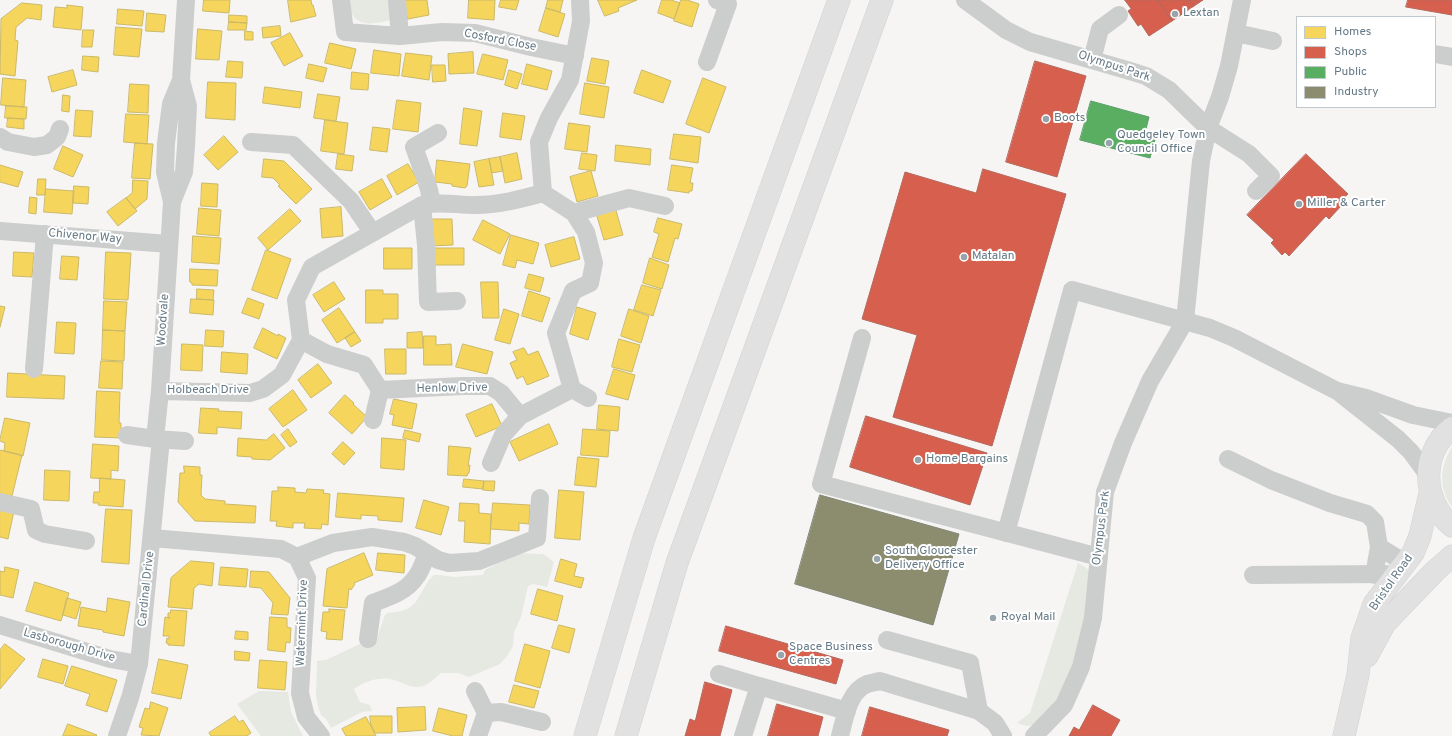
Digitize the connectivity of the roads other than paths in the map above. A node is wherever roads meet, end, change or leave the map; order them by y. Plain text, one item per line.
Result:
1 (186, 0) edge
2 (341, 0) edge
3 (397, 0) edge
4 (580, 0) edge
5 (717, 0) edge
6 (839, 0) edge
7 (965, 0) edge
8 (1242, 0) edge
9 (880, 3) edge
10 (1119, 15) dead end
11 (1237, 29) junction
12 (400, 36) junction
13 (1273, 41) dead end
14 (1436, 54) edge
15 (575, 56) junction
16 (1452, 57) edge
17 (1092, 60) junction
18 (707, 62) dead end
19 (1208, 128) junction
20 (60, 129) dead end
21 (438, 133) dead end
22 (0, 137) edge
23 (251, 142) dead end
24 (1256, 191) dead end
25 (543, 193) junction
26 (427, 204) junction
27 (665, 206) dead end
28 (574, 213) junction
29 (0, 231) edge
30 (372, 232) junction
31 (45, 234) junction
32 (169, 244) junction
33 (457, 301) dead end
34 (1185, 321) junction
35 (862, 338) dead end
36 (301, 340) junction
37 (34, 369) dead end
38 (572, 389) junction
39 (160, 390) junction
40 (380, 390) junction
41 (1337, 391) junction
42 (588, 398) dead end
43 (520, 416) junction
44 (373, 420) dead end
45 (1452, 423) edge
46 (1452, 428) edge
47 (127, 435) dead end
48 (158, 439) junction
49 (185, 441) dead end
50 (1228, 459) dead end
51 (491, 463) dead end
52 (1429, 484) junction
53 (540, 498) dead end
54 (0, 502) edge
55 (1452, 526) edge
56 (1006, 533) junction
57 (152, 538) junction
58 (86, 541) dead end
59 (1380, 546) junction
60 (427, 554) junction
61 (1452, 556) edge
62 (297, 557) junction
63 (1099, 557) junction
64 (1401, 569) junction
65 (1253, 575) dead end
66 (1374, 575) junction
67 (0, 625) edge
68 (368, 639) dead end
69 (887, 640) dead end
70 (139, 664) junction
71 (719, 674) dead end
72 (1358, 675) junction
73 (759, 686) junction
74 (475, 691) dead end
75 (847, 711) junction
76 (979, 711) junction
77 (486, 713) junction
78 (542, 722) dead end
79 (116, 736) edge
80 (321, 736) edge
81 (478, 736) edge
82 (584, 736) edge
83 (626, 736) edge
84 (743, 736) edge
85 (840, 736) edge
86 (1003, 736) edge
87 (1034, 736) edge
88 (1344, 736) edge

1 - 32 street, Woodvale
2 - 12 street, Cosford Close
3 - 12 street
4 - 15 street
5 - 18 street
6 - 82 main road
7 - 17 street, Olympus Park
8 - 11 street
9 - 83 main road
10 - 17 street
11 - 13 street
11 - 19 street
12 - 15 street, Cosford Close
14 - 16 street
15 - 25 street
17 - 19 street, Olympus Park
19 - 24 street
19 - 34 street, Olympus Park
20 - 22 street
21 - 26 street
23 - 30 street
25 - 26 street
25 - 28 street
26 - 30 street
26 - 33 street
27 - 28 street
28 - 38 street
29 - 31 street, Chivenor Way
30 - 36 street
31 - 32 street, Chivenor Way
31 - 37 street
32 - 39 street, Woodvale
34 - 41 street
34 - 56 street
34 - 63 street, Olympus Park
35 - 56 street
36 - 39 street, Holbeach Drive
36 - 40 street
38 - 42 street
38 - 43 street
39 - 48 street, Woodvale
40 - 43 street, Henlow Drive
40 - 44 street
41 - 45 street
41 - 52 street
43 - 51 street
46 - 52 main road, Bristol Road
47 - 48 street
48 - 49 street
48 - 57 street, Cardinal Drive
50 - 59 street
52 - 55 main road
52 - 64 main road, Bristol Road
53 - 60 street
54 - 58 street
56 - 63 street
57 - 62 street
57 - 70 street, Cardinal Drive
59 - 64 street
59 - 66 street
60 - 62 street
60 - 68 street
61 - 72 main road, Bristol Road
62 - 80 street, Watermint Drive
63 - 87 street, Olympus Park
64 - 66 street
64 - 72 main road, Bristol Road
65 - 66 street
67 - 70 street, Lasborough Drive
69 - 76 street
70 - 79 street, Cardinal Drive
71 - 73 street
72 - 88 main road, Bristol Road
73 - 75 street
73 - 84 street
74 - 77 street
75 - 76 street
75 - 85 street
76 - 86 street
77 - 78 street
77 - 81 street

